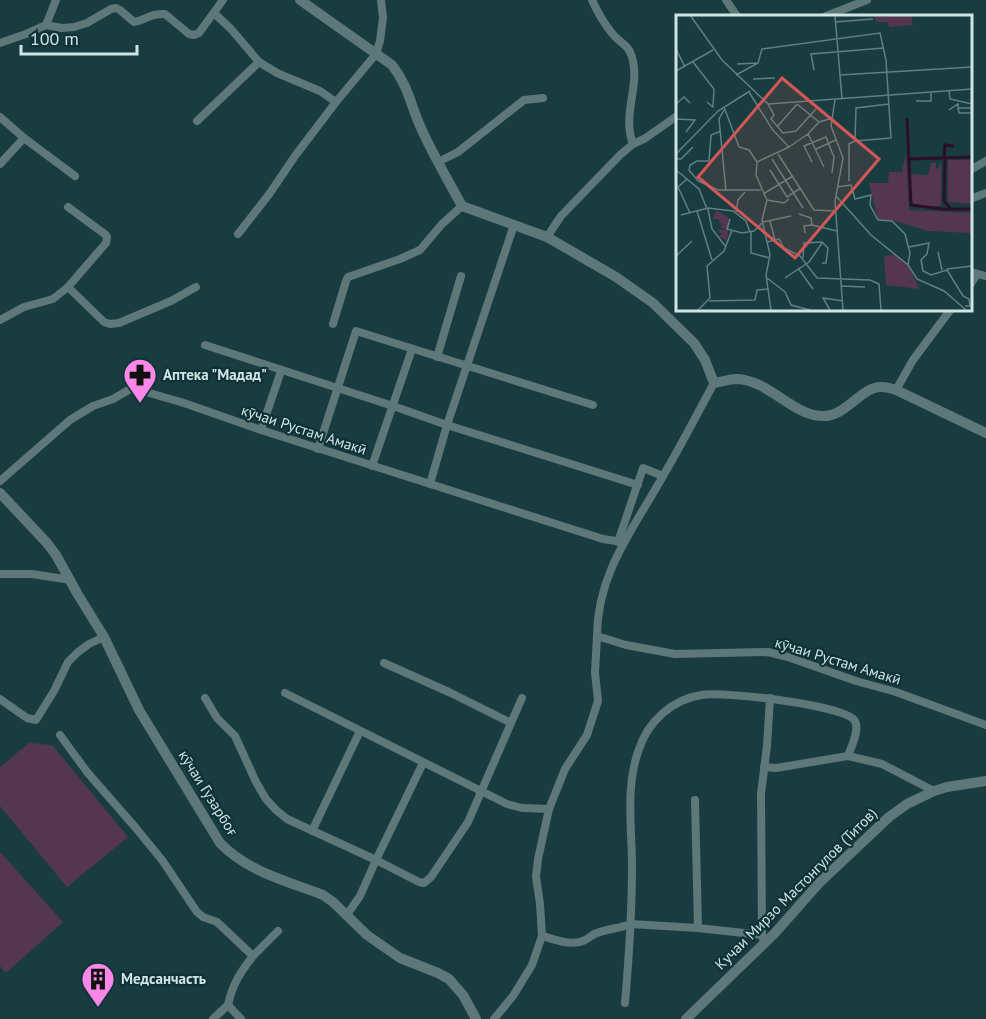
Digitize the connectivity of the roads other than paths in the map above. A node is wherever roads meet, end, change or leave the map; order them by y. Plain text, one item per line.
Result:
1 (56, 0) edge
2 (223, 0) edge
3 (300, 0) edge
4 (381, 0) edge
5 (592, 0) edge
6 (726, 0) edge
7 (867, 0) edge
8 (214, 13) junction
9 (736, 15) edge
10 (829, 15) edge
11 (46, 25) junction
12 (0, 43) edge
13 (376, 54) junction
14 (259, 62) junction
15 (543, 98) dead end
16 (336, 102) junction
17 (0, 117) edge
18 (676, 117) edge
19 (197, 121) dead end
20 (24, 138) junction
21 (633, 144) junction
22 (986, 161) edge
23 (438, 162) junction
24 (0, 164) edge
25 (971, 169) edge
26 (75, 176) dead end
27 (986, 193) edge
28 (971, 198) edge
29 (462, 206) junction
30 (68, 207) dead end
31 (514, 225) junction
32 (238, 234) dead end
33 (547, 237) junction
34 (461, 276) dead end
35 (68, 287) junction
36 (196, 287) dead end
37 (950, 310) edge
38 (0, 320) edge
39 (333, 324) dead end
40 (205, 345) dead end
41 (412, 349) junction
42 (437, 357) junction
43 (467, 366) junction
44 (281, 370) junction
45 (714, 383) junction
46 (338, 389) junction
47 (896, 390) junction
48 (593, 405) dead end
49 (393, 406) junction
50 (447, 425) junction
51 (261, 430) junction
52 (986, 433) edge
53 (318, 449) junction
54 (372, 466) junction
55 (663, 476) junction
56 (0, 481) edge
57 (430, 484) junction
58 (638, 485) junction
59 (0, 493) edge
60 (621, 542) junction
61 (0, 574) edge
62 (70, 580) junction
63 (597, 636) junction
64 (104, 638) junction
65 (384, 663) dead end
66 (285, 693) dead end
67 (205, 698) dead end
68 (522, 698) dead end
69 (770, 698) junction
70 (0, 699) edge
71 (511, 723) junction
72 (986, 724) edge
73 (360, 731) junction
74 (60, 735) dead end
75 (848, 756) junction
76 (423, 763) junction
77 (764, 767) junction
78 (986, 781) edge
79 (481, 792) junction
80 (934, 792) junction
81 (695, 800) dead end
82 (549, 809) junction
83 (312, 831) junction
84 (376, 860) junction
85 (346, 916) junction
86 (631, 924) junction
87 (698, 928) junction
88 (278, 931) dead end
89 (542, 936) junction
90 (763, 938) junction
91 (253, 956) junction
92 (625, 1003) dead end
93 (228, 1005) junction
94 (213, 1019) edge
95 (241, 1019) edge
96 (476, 1019) edge
97 (494, 1019) edge
98 (686, 1019) edge

1 - 11 street
2 - 8 street
3 - 13 street
4 - 13 street
5 - 21 street
6 - 9 street
7 - 10 street
8 - 11 street
8 - 14 street
11 - 12 street
13 - 16 street
13 - 23 street
14 - 16 street
14 - 19 street
15 - 23 street
16 - 32 street
17 - 20 street
18 - 21 street
20 - 24 street
20 - 26 street
21 - 33 street
22 - 25 street
23 - 29 street
27 - 28 street
29 - 31 street
29 - 39 street
30 - 35 street
31 - 33 street
31 - 43 street
33 - 45 street
34 - 42 street
35 - 36 street
35 - 38 street
37 - 47 street
40 - 44 street
41 - 42 street
41 - 46 street
41 - 49 street
42 - 43 street
43 - 48 street
43 - 50 street
44 - 46 street
44 - 51 street
45 - 47 street
45 - 55 street
46 - 49 street
46 - 53 street
47 - 52 street
49 - 50 street
49 - 54 street
50 - 57 street
50 - 58 street
51 - 53 street, кӯчаи Рустам Амакӣ
51 - 56 street, кӯчаи Рустам Амакӣ
53 - 54 street, кӯчаи Рустам Амакӣ
54 - 57 street, кӯчаи Рустам Амакӣ
55 - 58 street
55 - 60 street
57 - 60 street, кӯчаи Рустам Амакӣ
58 - 60 street
59 - 62 street, кӯчаи Гузарбоғ
60 - 63 street
61 - 62 street
62 - 64 street, кӯчаи Гузарбоғ
63 - 72 street, кӯчаи Рустам Амакӣ
63 - 82 street
64 - 70 street
64 - 85 street, кӯчаи Гузарбоғ
65 - 71 street
66 - 73 street
67 - 83 street
68 - 71 street
69 - 75 street
69 - 77 street
69 - 86 street
71 - 79 street
73 - 76 street
73 - 83 street
74 - 91 street
75 - 77 street
75 - 80 street
76 - 79 street
76 - 84 street
77 - 90 street
78 - 80 street, Кучаи Мирзо Мастонгулов (Титов)
79 - 82 street
79 - 84 street
80 - 90 street, Кучаи Мирзо Мастонгулов (Титов)
81 - 87 street
82 - 89 street
83 - 84 street
84 - 85 street
85 - 96 street, кӯчаи Гузарбоғ
86 - 87 street
86 - 89 street
86 - 92 street
87 - 90 street
88 - 91 street
89 - 97 street
90 - 98 street, Кучаи Мирзо Мастонгулов (Титов)
91 - 93 street
93 - 94 street
93 - 95 street

